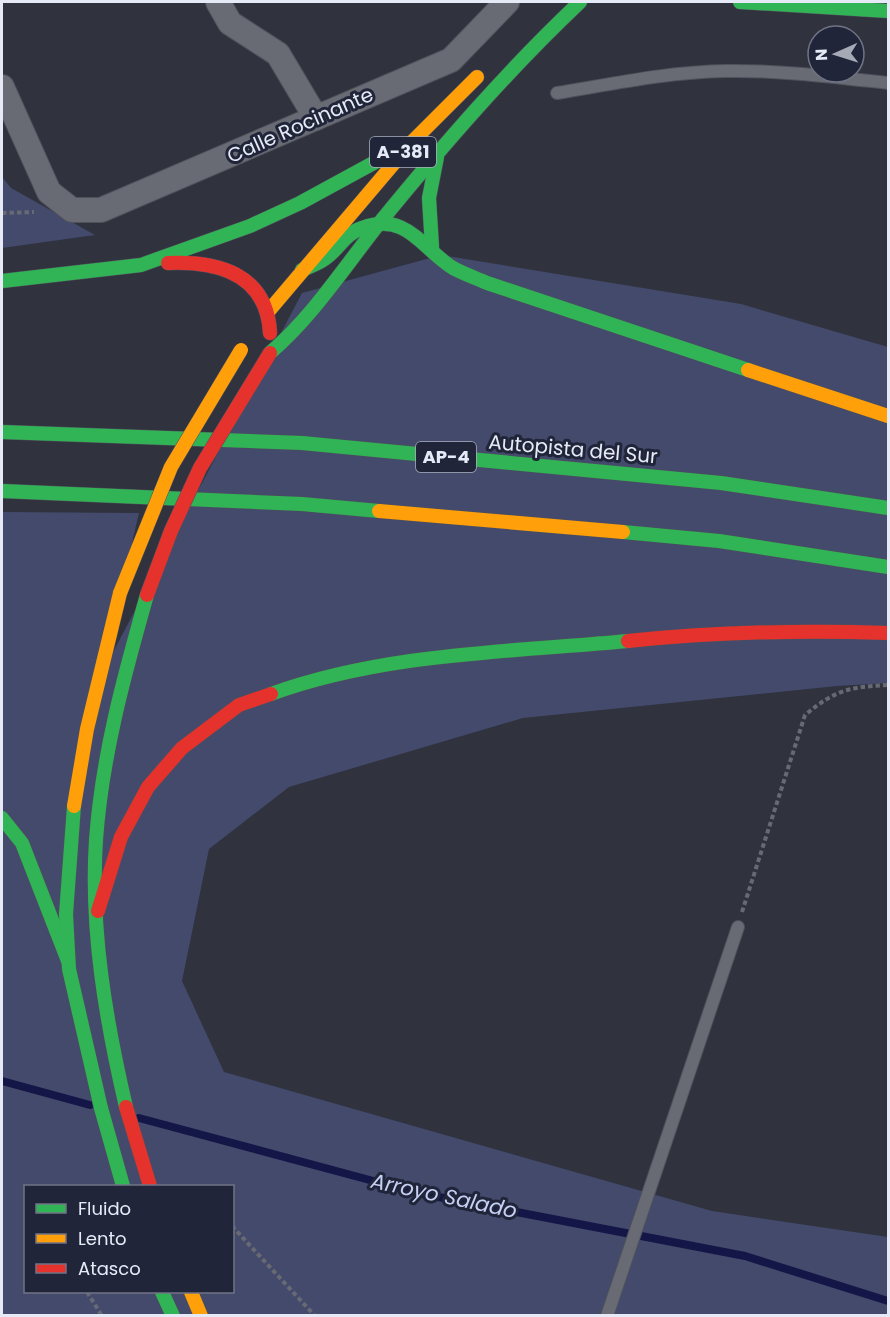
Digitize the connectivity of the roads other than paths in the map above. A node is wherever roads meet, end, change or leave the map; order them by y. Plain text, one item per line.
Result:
1 (218, 2) edge
2 (507, 2) edge
3 (740, 2) edge
4 (576, 5) edge
5 (888, 11) edge
6 (486, 69) dead end
7 (888, 83) edge
8 (2, 87) edge
9 (557, 93) dead end
10 (316, 118) junction
11 (412, 142) junction
12 (438, 153) junction
13 (379, 224) junction
14 (432, 247) junction
15 (141, 265) junction
16 (302, 270) junction
17 (2, 281) edge
18 (267, 313) junction
19 (270, 353) junction
20 (888, 416) edge
21 (2, 432) edge
22 (2, 491) edge
23 (888, 508) edge
24 (888, 567) edge
25 (888, 633) edge
26 (2, 818) edge
27 (98, 911) junction
28 (738, 927) road end
29 (69, 965) junction
30 (123, 1185) edge
31 (150, 1185) edge
32 (162, 1293) edge
33 (191, 1293) edge
34 (173, 1316) edge
35 (201, 1316) edge
36 (607, 1316) edge

1 - 10 street
2 - 10 street, Calle Rocinante
3 - 5 main road
4 - 12 main road, A-381
6 - 11 main road, A-381
7 - 9 lane
8 - 10 street, Calle Rocinante
11 - 15 main road
11 - 16 main road, A-381
12 - 13 main road, A-381
12 - 14 main road
13 - 14 main road
13 - 16 main road
13 - 19 main road, A-381
14 - 20 main road
15 - 17 main road
15 - 18 main road
16 - 18 main road, A-381
18 - 19 main road
18 - 29 main road, bridge
19 - 27 main road, bridge
21 - 23 main road, Autopista del Sur / AP-4
22 - 24 main road
25 - 27 main road
26 - 29 main road
27 - 31 main road
28 - 36 lane
29 - 30 main road
32 - 34 main road
33 - 35 main road

